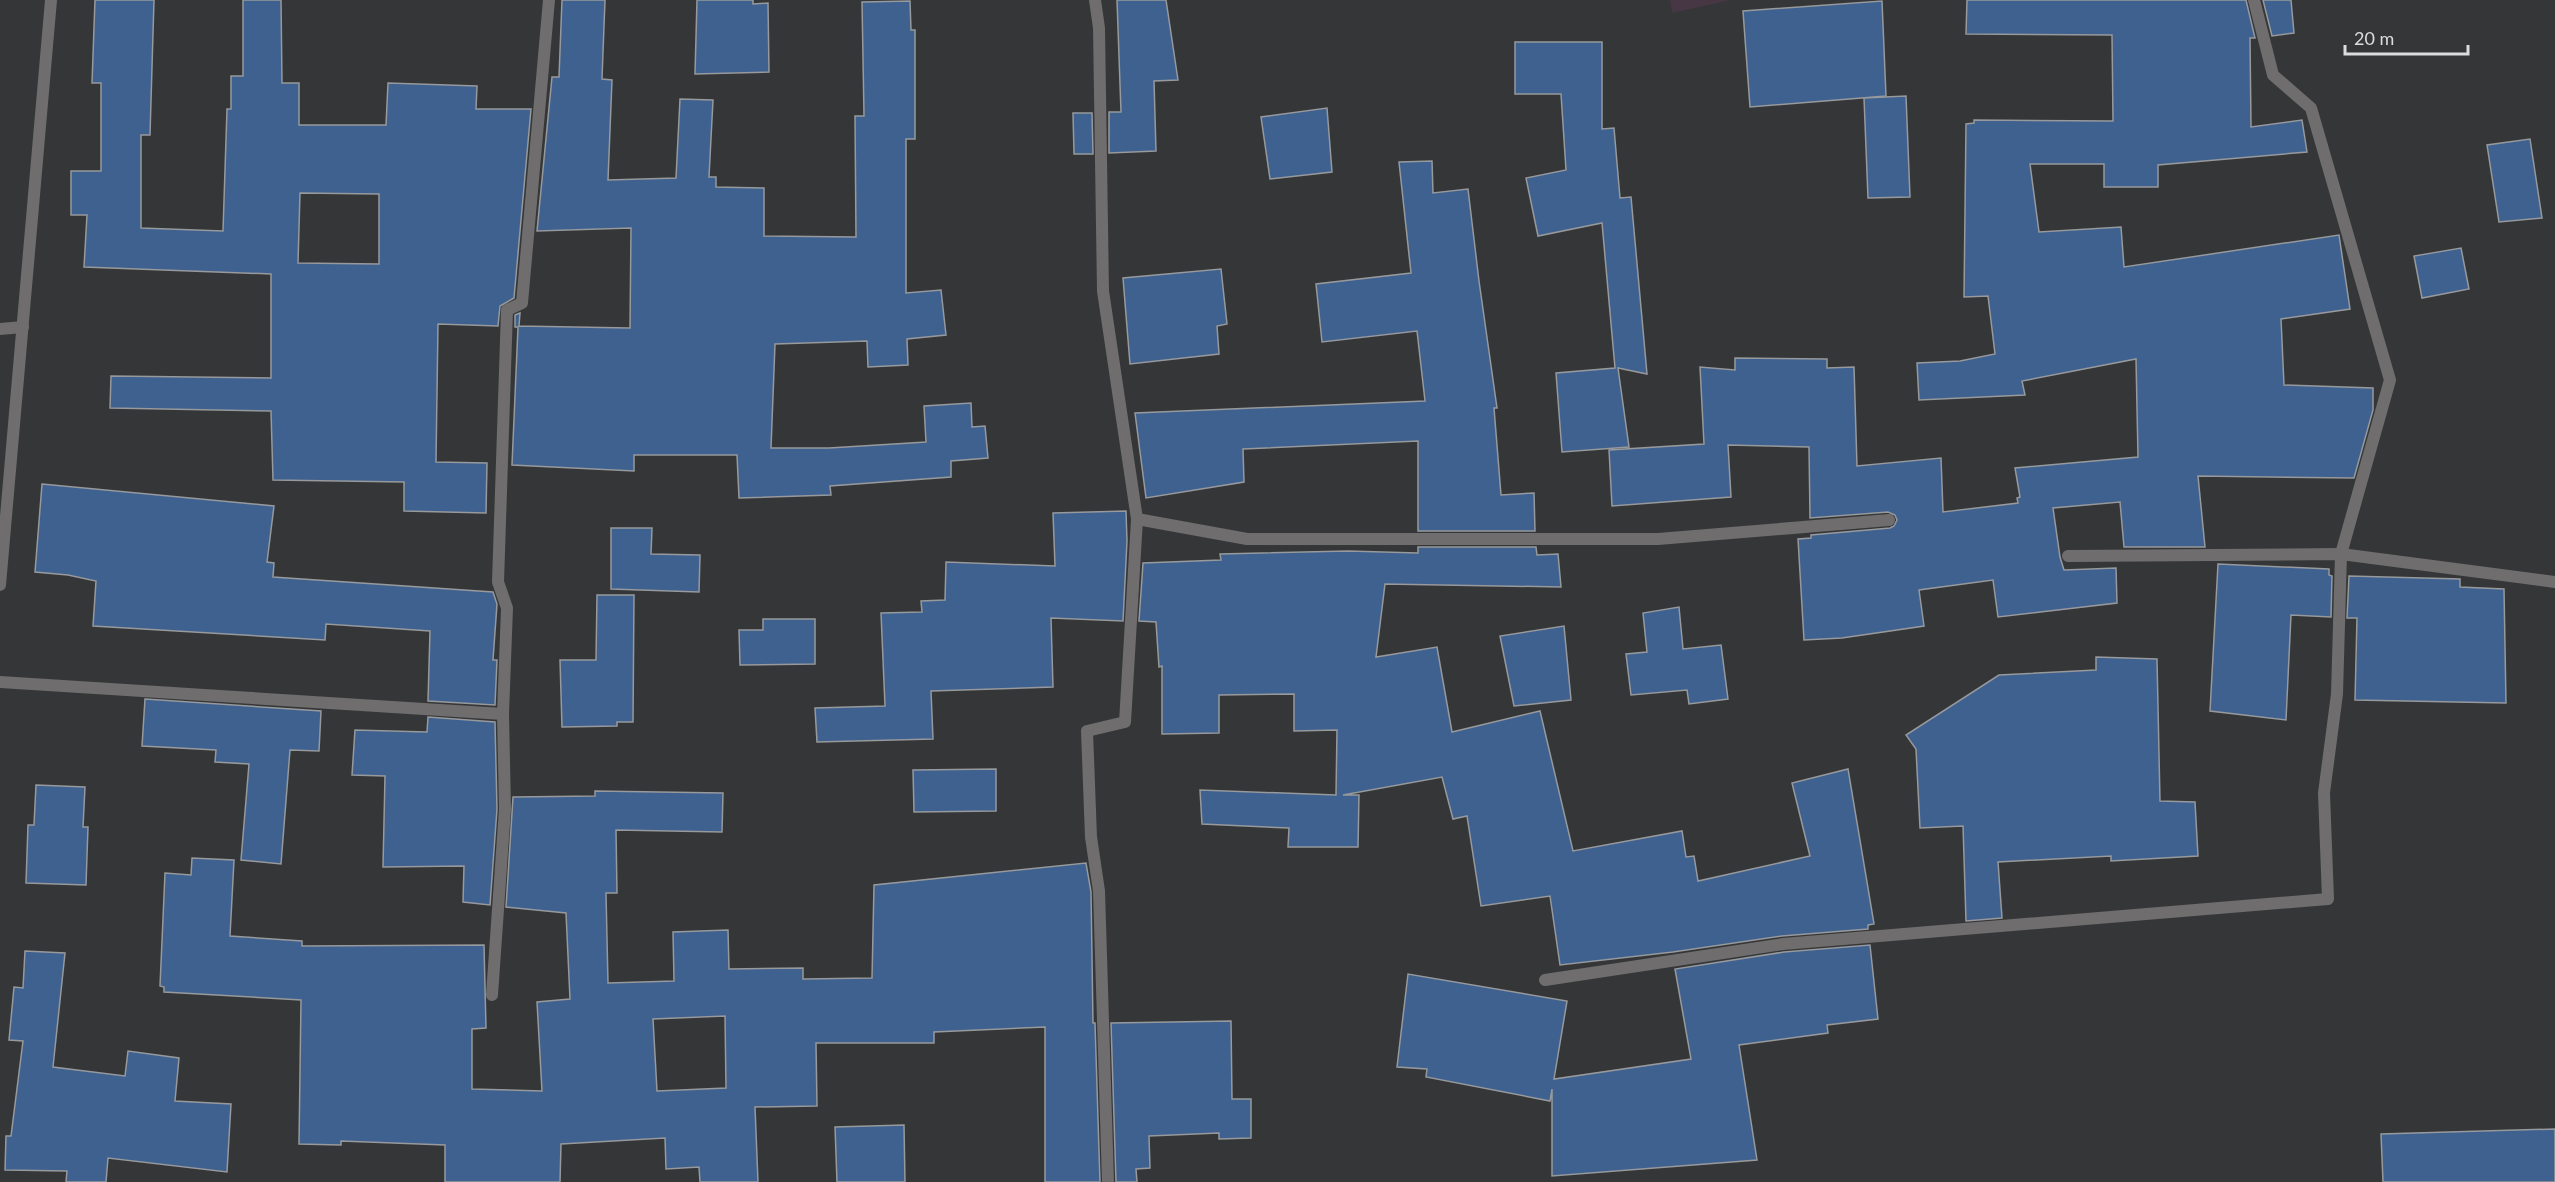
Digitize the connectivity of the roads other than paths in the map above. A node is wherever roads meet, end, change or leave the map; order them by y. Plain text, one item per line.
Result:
1 (51, 0) edge
2 (549, 0) edge
3 (1095, 0) edge
4 (2254, 0) edge
5 (23, 327) junction
6 (0, 329) edge
7 (1137, 519) junction
8 (1888, 520) dead end
9 (2341, 554) junction
10 (2068, 556) dead end
11 (2555, 582) edge
12 (0, 585) edge
13 (0, 682) edge
14 (503, 714) junction
15 (1545, 980) dead end
16 (492, 995) dead end
17 (1108, 1182) edge

1 - 5 street
2 - 14 street
3 - 7 street
4 - 9 street
5 - 6 street
5 - 12 street
7 - 8 street
7 - 17 street
9 - 10 street
9 - 11 street
9 - 15 street
13 - 14 street
14 - 16 street

